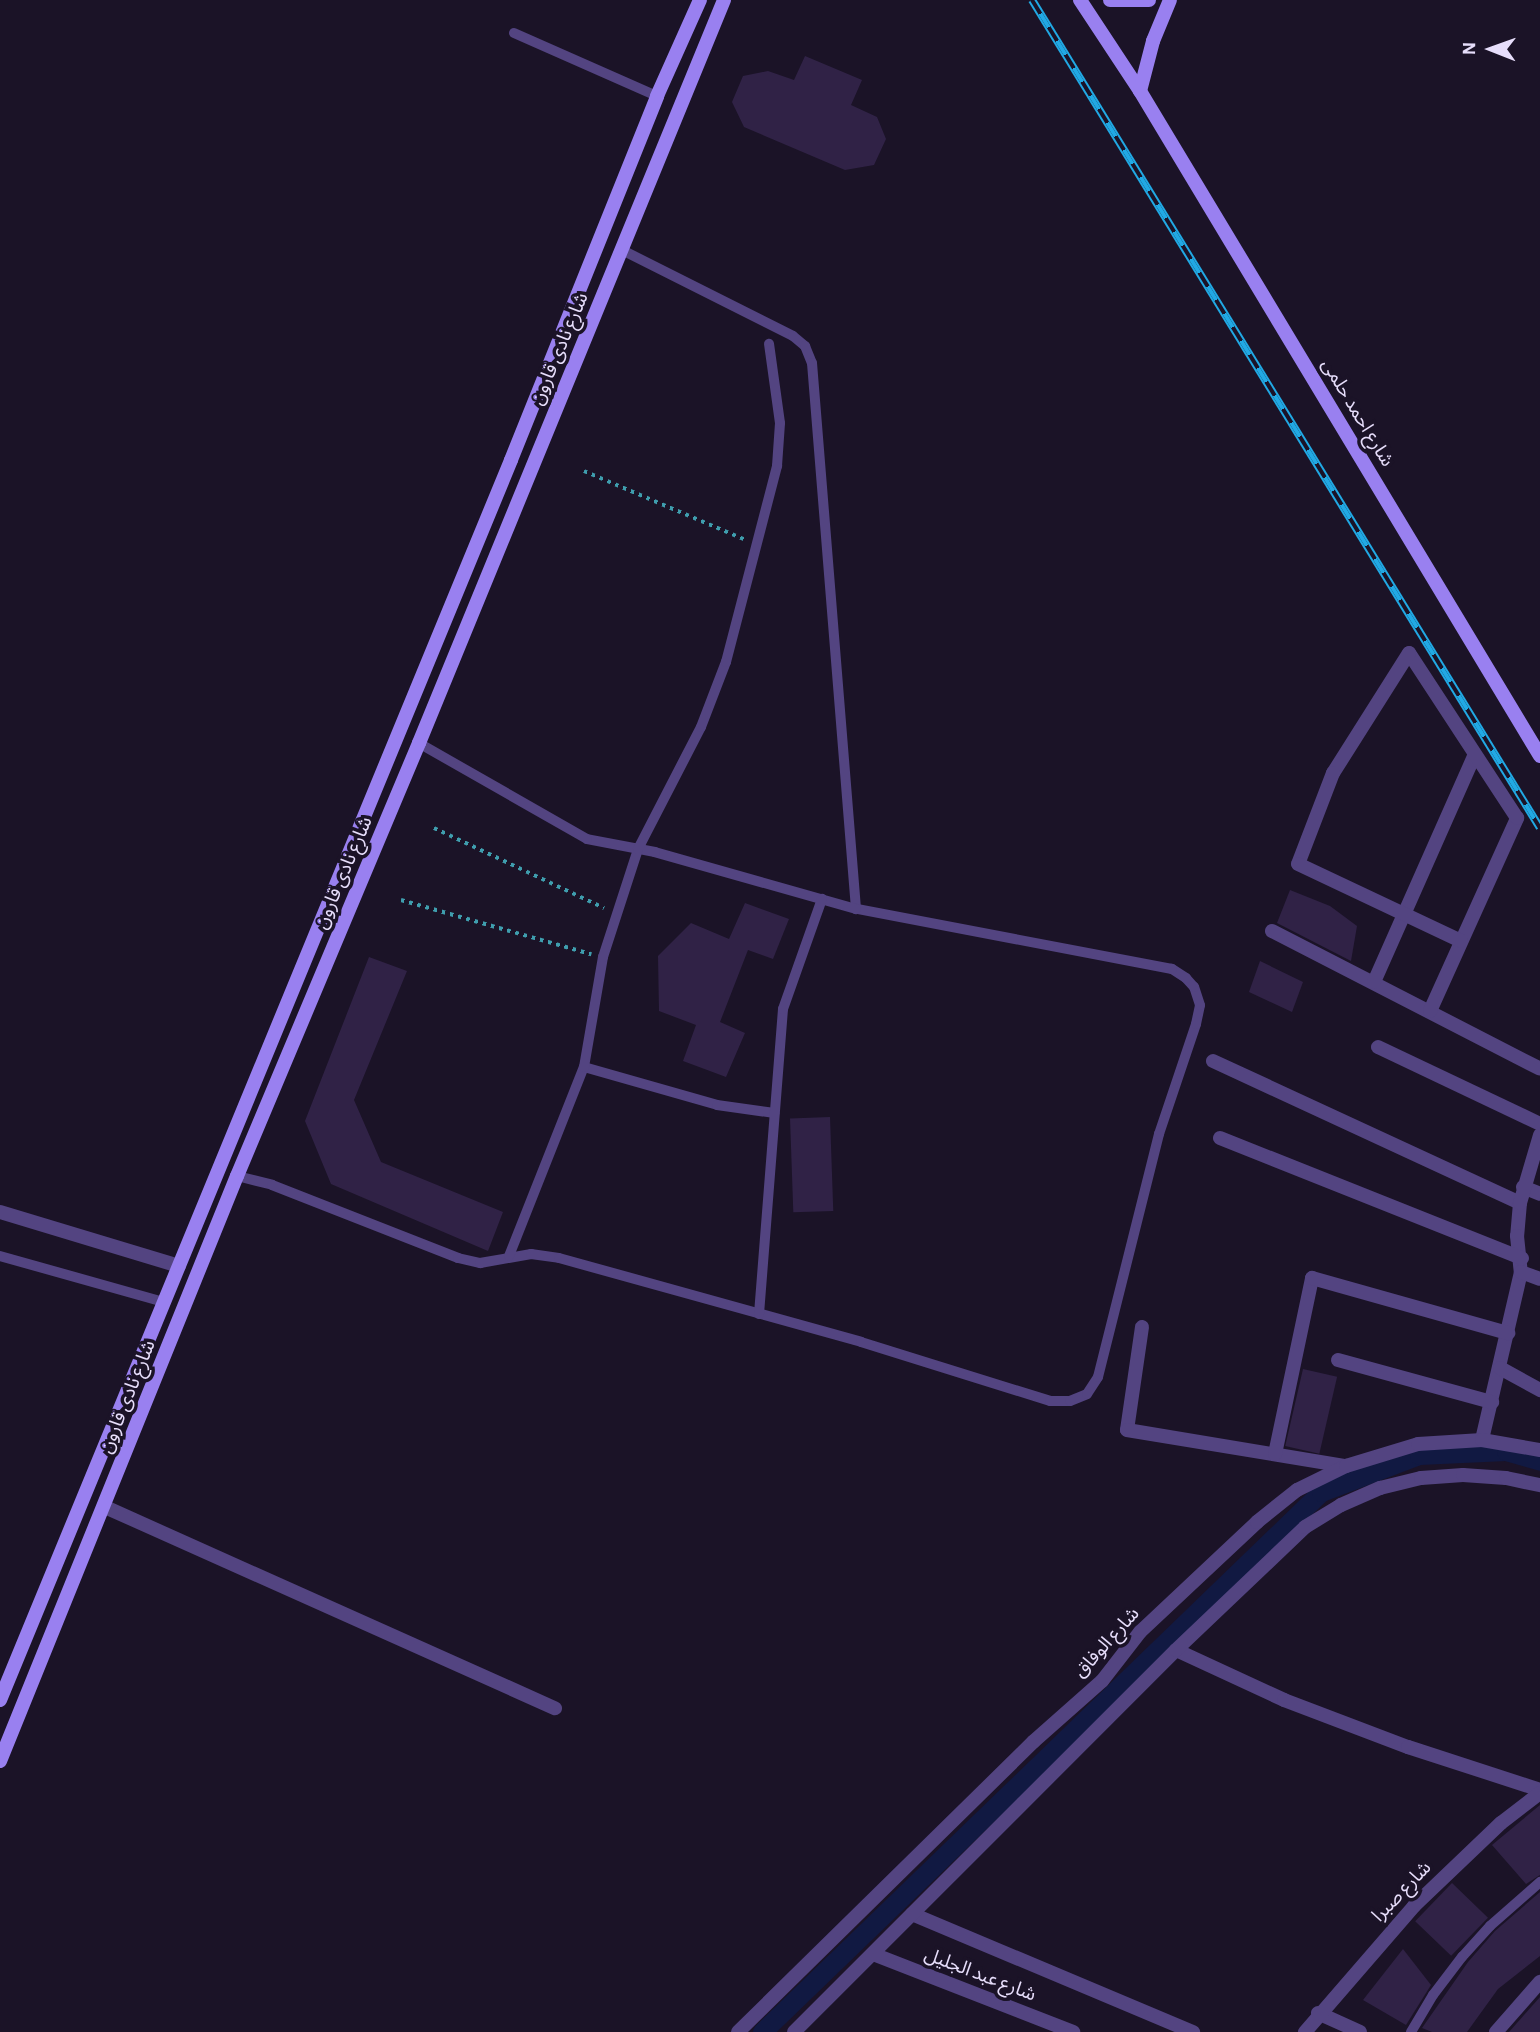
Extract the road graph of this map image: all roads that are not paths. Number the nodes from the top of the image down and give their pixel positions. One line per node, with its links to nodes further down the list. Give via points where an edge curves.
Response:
1 (700, 0): 9 (main road, شارع نادى قارون)
2 (724, 0): 10 (main road, شارع نادى قارون)
3 (1080, 0): 8 (main road, شارع احمد حلمى)
4 (1110, 0): 5 (main road)
5 (1149, 0)
6 (1170, 0): 8 (main road)
7 (514, 33): 9 (lane)
8 (1140, 90): 16 (main road, شارع احمد حلمى)
9 (657, 96): 12 (main road, شارع نادى قارون)
10 (622, 250): 13 (main road, شارع نادى قارون); 19 (lane, via 793,336 805,346 813,363)
11 (769, 344): 17 (lane, via 780,424 776,466 726,662 705,717)
12 (511, 460): 13 (main road); 33 (main road, شارع نادى قارون)
13 (531, 468): 14 (main road, شارع نادى قارون)
14 (419, 743): 17 (lane, via 587,839); 34 (main road, شارع نادى قارون)
15 (1474, 756): 20 (street); 20 (street, via 1409,653 1333,773 1298,864); 22 (street, via 1517,818)
16 (1540, 756)
17 (638, 849): 18 (lane); 27 (lane, via 603,957)
18 (822, 899): 19 (lane); 29 (lane, via 783,1009)
19 (856, 909): 45 (lane, via 1172,970 1194,987 1199,1004 1196,1024 1159,1134 1098,1377 1087,1394 1070,1401 1051,1401)
20 (1404, 914): 22 (street); 23 (street)
21 (1272, 931): 23 (street)
22 (1461, 941): 24 (street)
23 (1374, 982): 24 (street)
24 (1430, 1011): 28 (street)
25 (1378, 1047): 30 (street)
26 (1213, 1061): 37 (street)
27 (584, 1067): 29 (lane, via 717,1105); 40 (lane)
28 (1540, 1069)
29 (774, 1113): 45 (lane)
30 (1540, 1124)
31 (1540, 1135): 35 (street)
32 (1220, 1138): 41 (street)
33 (219, 1169): 34 (main road); 42 (main road, شارع نادى قارون)
34 (237, 1176): 40 (lane, via 272,1185 458,1258 480,1263); 57 (main road, شارع نادى قارون)
35 (1523, 1187): 36 (street); 37 (street)
36 (1540, 1194)
37 (1520, 1203): 41 (street, via 1517,1236)
38 (0, 1212): 42 (street)
39 (0, 1256): 44 (lane)
40 (509, 1256): 45 (lane, via 559,1258)
41 (1521, 1265): 43 (street); 47 (street)
42 (179, 1266): 44 (main road, شارع نادى قارون)
43 (1540, 1279)
44 (164, 1302): 59 (main road, شارع نادى قارون)
45 (759, 1314)
46 (1142, 1327): 54 (street, via 1127,1430)
47 (1508, 1334): 49 (street); 54 (street, via 1312,1278)
48 (1338, 1360): 51 (street)
49 (1500, 1368): 50 (street); 51 (street)
50 (1540, 1390)
51 (1492, 1402): 52 (street)
52 (1482, 1440): 53 (street, شارع الوفاق); 55 (street, شارع الوفاق, via 1418,1444)
53 (1540, 1450)
54 (1275, 1454): 55 (street)
55 (1346, 1466): 68 (street, شارع الوفاق, via 1297,1490 1248,1531 1140,1632 1102,1681 1033,1742)
56 (1540, 1485): 58 (street, via 1463,1475 1421,1478 1380,1488 1341,1505 1305,1527)
57 (105, 1507): 60 (street); 61 (main road, شارع نادى قارون)
58 (1176, 1650): 62 (street, via 1296,1705); 64 (street)
59 (0, 1700)
60 (555, 1708)
61 (0, 1761)
62 (1540, 1791): 67 (street, شارع صبرا, via 1414,1906)
63 (1540, 1882): 74 (lane, via 1462,1957)
64 (912, 1914): 65 (street); 71 (street)
65 (873, 1954): 69 (street); 70 (street, شارع عبد الجليل)
66 (1540, 1982): 75 (street)
67 (1318, 2013): 72 (street, شارع صبرا); 73 (street)
68 (738, 2032)
69 (794, 2032)
70 (1073, 2032)
71 (1193, 2032)
72 (1304, 2032)
73 (1360, 2032)
74 (1410, 2032)
75 (1496, 2032)

